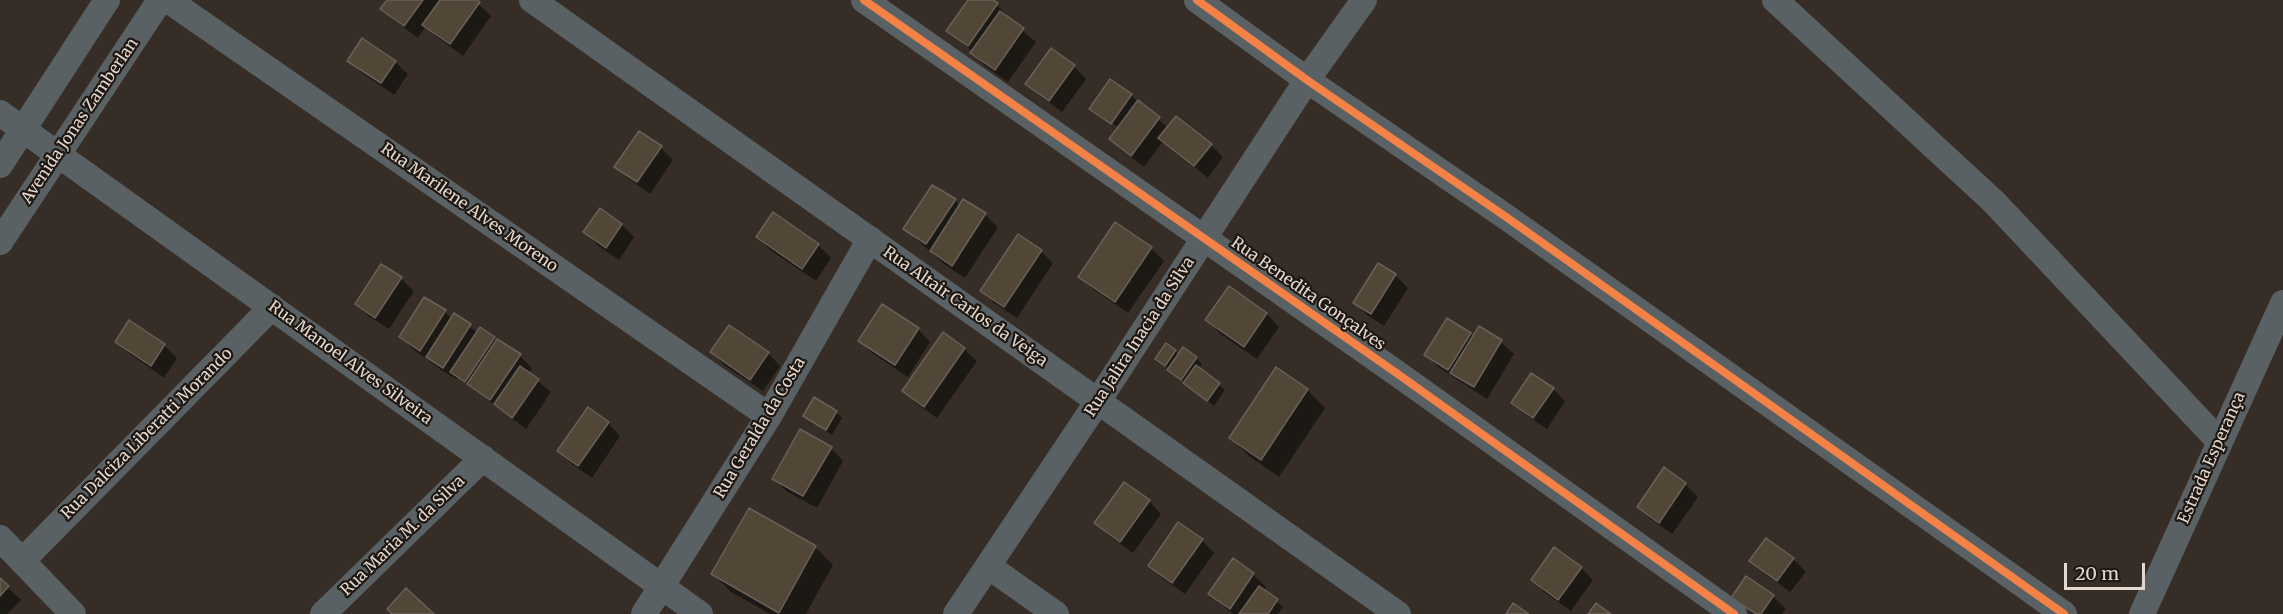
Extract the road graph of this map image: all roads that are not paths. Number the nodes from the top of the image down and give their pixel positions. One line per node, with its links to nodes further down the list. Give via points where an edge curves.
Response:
1 (107, 0): 11 (street)
2 (160, 0): 12 (street, Avenida Jonas Zamberlan)
3 (168, 0): 20 (street, Rua Marilene Alves Moreno)
4 (532, 0): 15 (street, Rua Altair Carlos da Veiga)
5 (864, 0): 14 (street, Rua Benedita Gonçalves)
6 (1197, 0): 9 (street)
7 (1364, 0): 9 (street, Rua Jalira Inacia da Silva)
8 (1775, 0): 21 (street, via 1994,202)
9 (1307, 80): 14 (street, Rua Jalira Inacia da Silva); 35 (street)
10 (0, 113): 11 (street, Rua Manoel Alves Silveira)
11 (23, 129): 12 (street, Rua Manoel Alves Silveira); 13 (street)
12 (58, 154): 16 (street, Avenida Jonas Zamberlan); 18 (street, Rua Manoel Alves Silveira)
13 (0, 165)
14 (1204, 238): 19 (street, Rua Jalira Inacia da Silva); 34 (street, Rua Benedita Gonçalves)
15 (870, 239): 19 (street, Rua Altair Carlos da Veiga); 20 (street, Rua Geralda da Costa)
16 (0, 242)
17 (2283, 303): 21 (street, Estrada Esperança)
18 (272, 307): 22 (street, Rua Manoel Alves Silveira); 24 (street, Rua Dalciza Liberatti Morando)
19 (1098, 401): 25 (street, Rua Jalira Inacia da Silva); 33 (street, Rua Altair Carlos da Veiga)
20 (769, 416): 26 (street, Rua Geralda da Costa)
21 (2219, 441): 36 (street, Estrada Esperança)
22 (483, 458): 26 (street, Rua Manoel Alves Silveira); 28 (street, Rua Maria M. da Silva)
23 (0, 538): 24 (street)
24 (22, 561): 27 (street)
25 (988, 566): 31 (street, Rua Jalira Inacia da Silva); 32 (street)
26 (662, 588): 29 (street, Rua Geralda da Costa); 30 (street, Rua Manoel Alves Silveira)
27 (73, 614)
28 (323, 614)
29 (644, 614)
30 (700, 614)
31 (956, 614)
32 (1056, 614)
33 (1398, 614)
34 (1734, 614)
35 (2064, 614)
36 (2142, 614)

